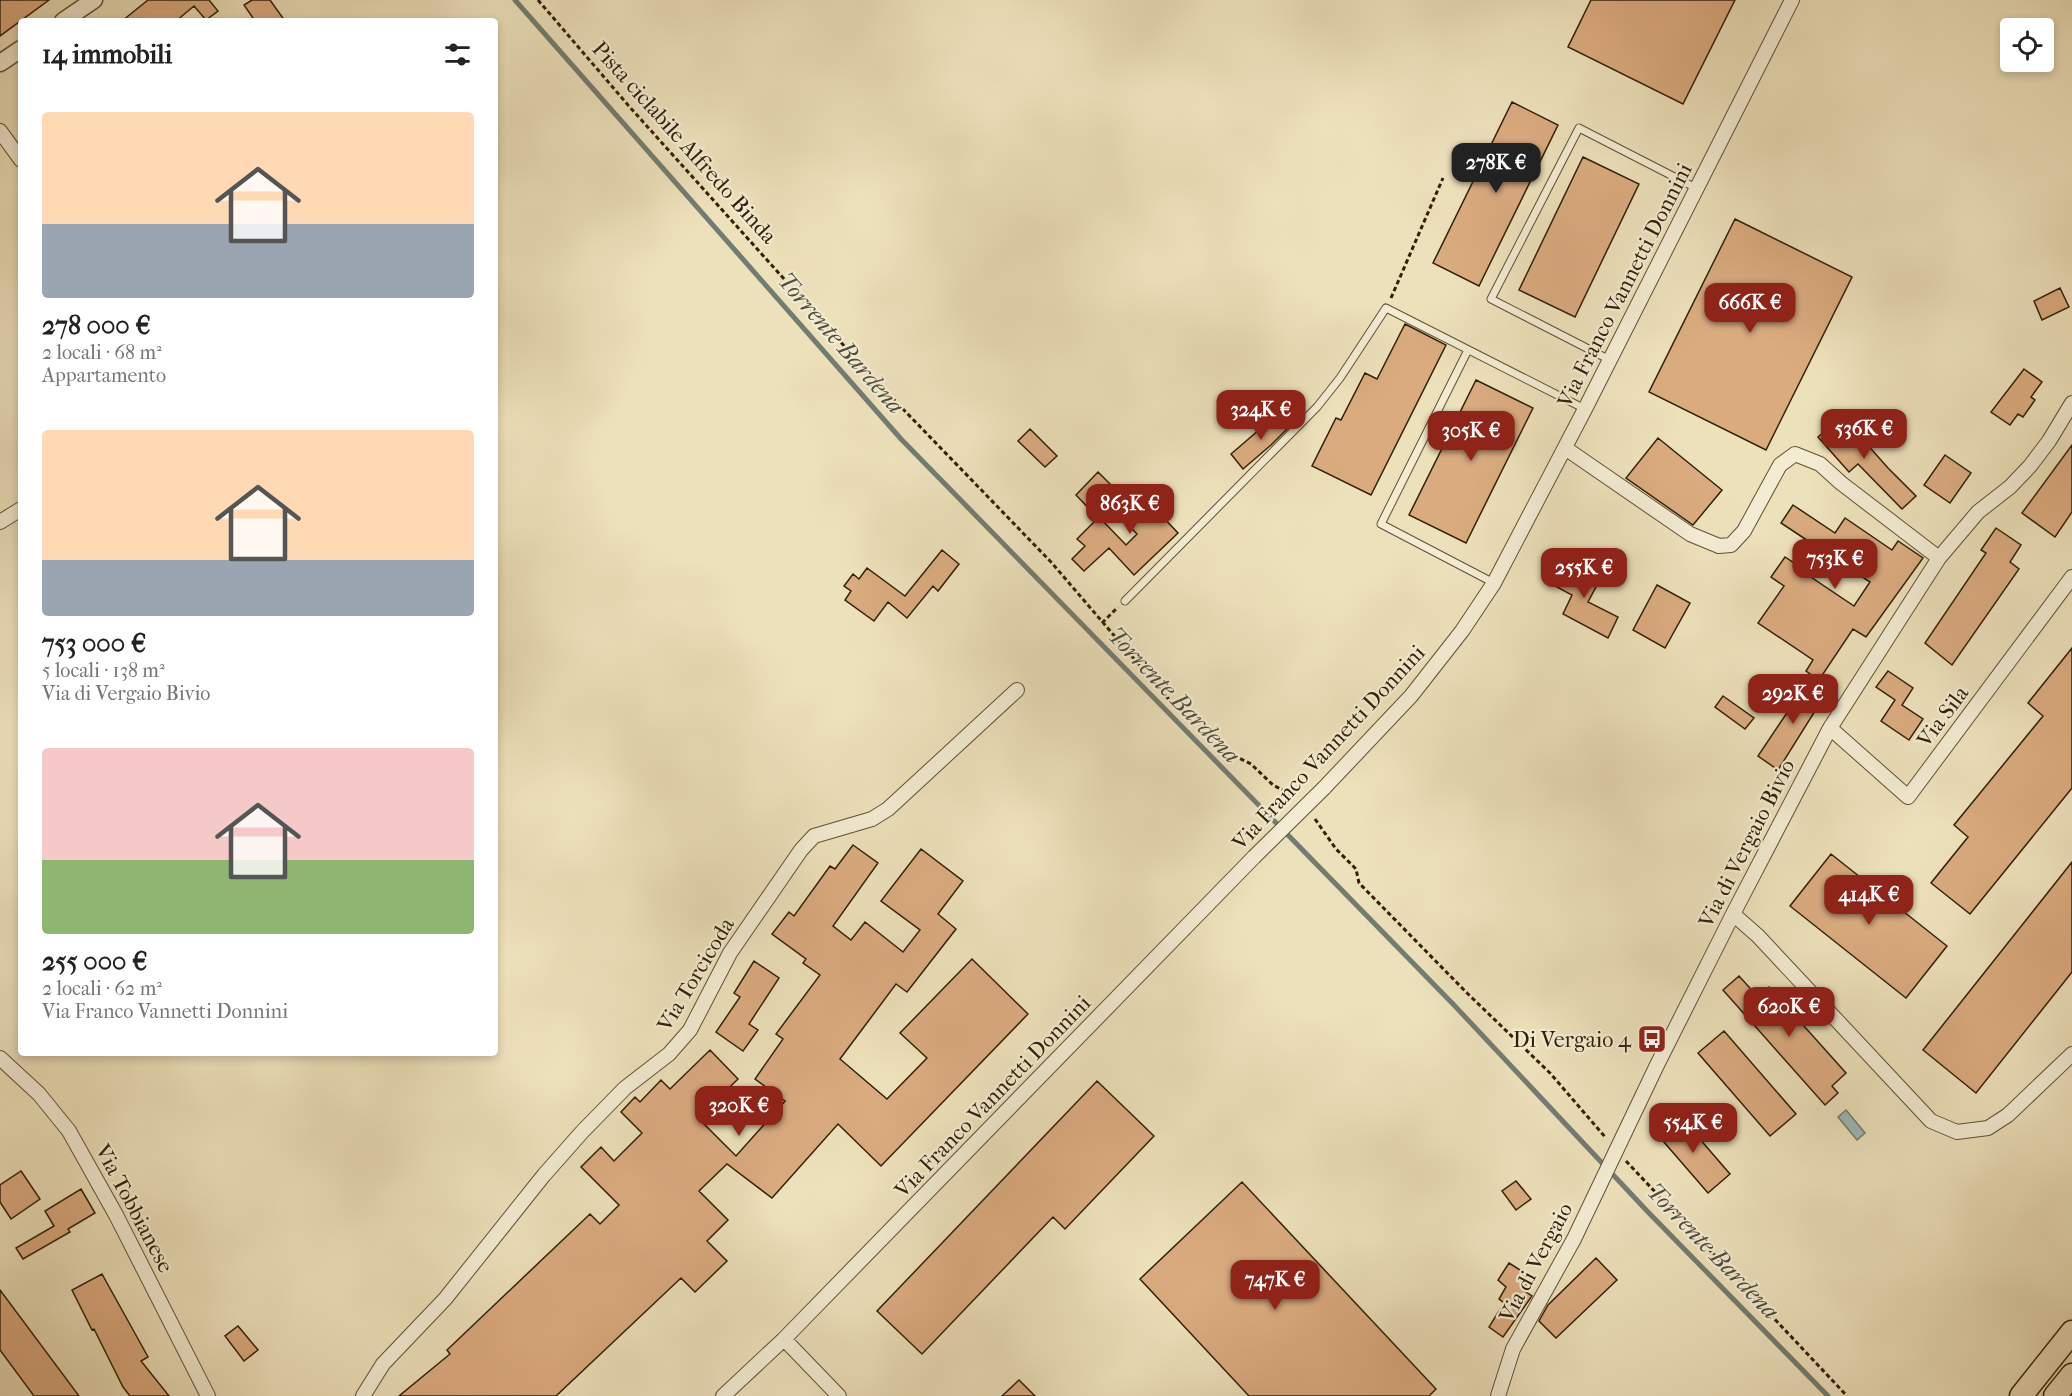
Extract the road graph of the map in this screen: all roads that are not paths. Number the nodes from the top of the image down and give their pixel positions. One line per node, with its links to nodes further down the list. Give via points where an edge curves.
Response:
1 (94, 0): 3 (street)
2 (1792, 0): 8 (street, Via Franco Vannetti Donnini)
3 (67, 18)
4 (18, 51): 5 (street)
5 (0, 63)
6 (0, 131): 7 (street)
7 (18, 156)
8 (1696, 188): 10 (street, Via Franco Vannetti Donnini); 10 (lane, via 1578,128 1491,299)
9 (1468, 350): 12 (lane); 18 (lane, via 1381,525); 19 (lane, via 1386,308 1317,407)
10 (1610, 360): 12 (street, Via Franco Vannetti Donnini)
11 (2072, 403): 16 (street, Via di Vergaio Bivio, via 2030,466 1978,512)
12 (1585, 409): 13 (street, Via Franco Vannetti Donnini)
13 (1565, 448): 16 (street, via 1690,534 1719,546 1731,545 1744,531 1780,465 1795,454 1820,464); 18 (street, Via Franco Vannetti Donnini)
14 (18, 511): 15 (street)
15 (0, 522)
16 (1939, 558): 21 (street, Via di Vergaio Bivio)
17 (2072, 577): 21 (street, Via Sila, via 1908,797)
18 (1494, 583): 27 (street, Via Franco Vannetti Donnini, bridge, via 1411,696)
19 (1125, 601)
20 (1017, 690): 30 (street, Via Torcicoda, via 888,809 872,819 814,836 807,843 730,953 690,1030 574,1140 445,1299 382,1364)
21 (1830, 728): 22 (street, Via di Vergaio Bivio)
22 (1732, 914): 23 (street, via 1758,936 1931,1121 1940,1125 1957,1132 1988,1128 2008,1115); 25 (street, Via di Vergaio Bivio)
23 (2072, 1054)
24 (0, 1058): 29 (street, Via Tobbianese, via 39,1094 69,1131)
25 (1615, 1150): 33 (street, Via di Vergaio, via 1574,1239 1513,1349)
26 (2072, 1332): 34 (highway)
27 (784, 1339): 31 (street, Via Franco Vannetti Donnini); 32 (street)
28 (2072, 1375): 35 (highway)
29 (208, 1396)
30 (363, 1396)
31 (723, 1396)
32 (839, 1396)
33 (1498, 1396)
34 (2021, 1396)
35 (2055, 1396)

